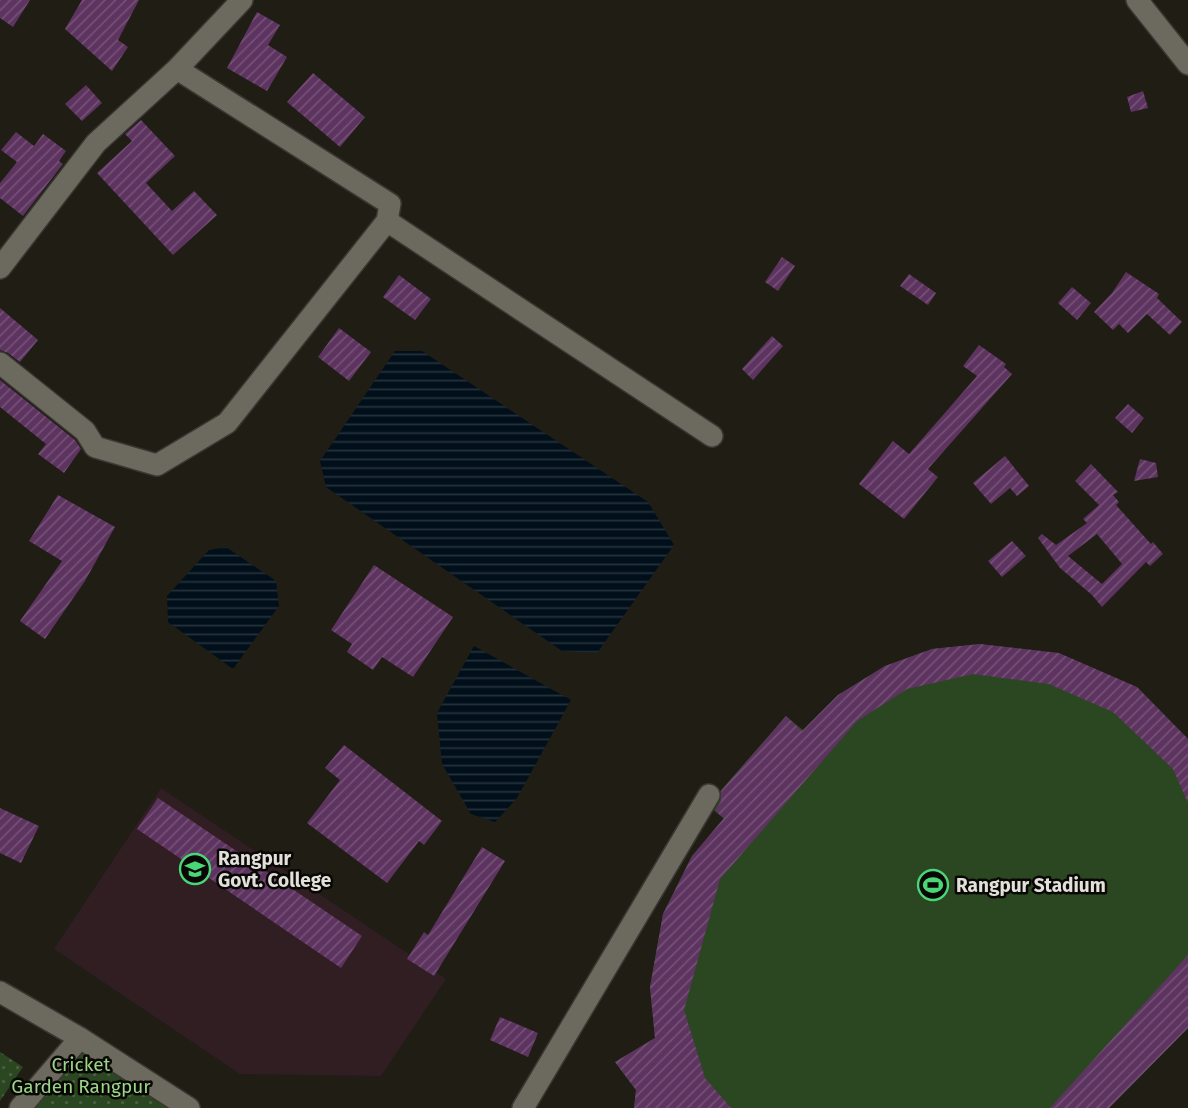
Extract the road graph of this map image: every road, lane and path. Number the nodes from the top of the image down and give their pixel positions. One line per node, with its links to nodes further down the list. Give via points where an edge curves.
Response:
1 (242, 0): 4 (street)
2 (1137, 0): 3 (street)
3 (1188, 64)
4 (177, 69): 5 (street, via 390,204); 6 (street, via 96,143)
5 (387, 222): 7 (street, via 227,423 157,464 95,447 85,431); 8 (street)
6 (0, 268)
7 (0, 363)
8 (712, 436)
9 (709, 795): 14 (street)
10 (0, 992): 11 (street)
11 (80, 1038): 12 (street); 13 (street)
12 (20, 1108)
13 (189, 1108)
14 (523, 1108)

